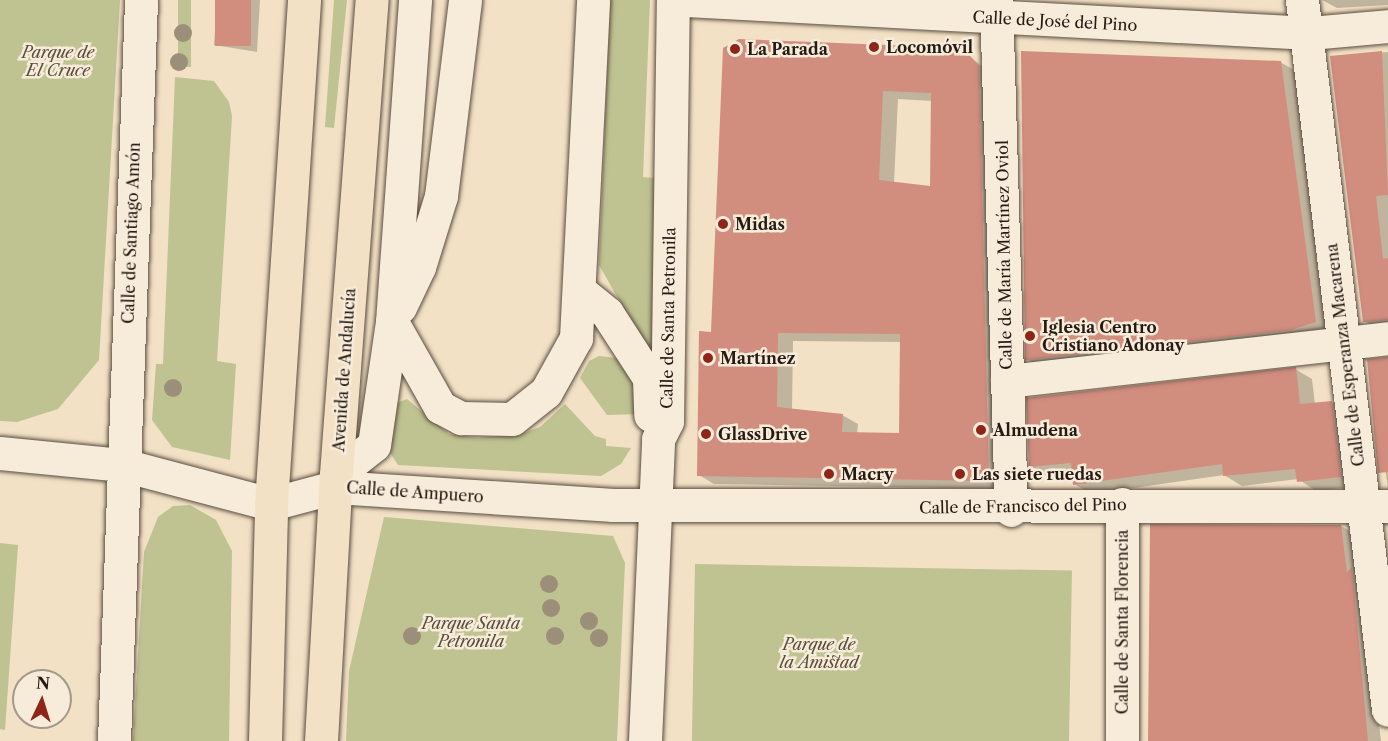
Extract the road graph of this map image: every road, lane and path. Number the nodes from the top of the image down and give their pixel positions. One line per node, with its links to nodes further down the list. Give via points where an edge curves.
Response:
1 (141, 0): 20 (street, Calle de Santiago Amón)
2 (304, 0): 22 (main road)
3 (372, 0): 21 (main road, Avenida de Andalucía)
4 (415, 0): 14 (street)
5 (465, 0): 14 (street, via 441,196 419,267)
6 (593, 0): 13 (street)
7 (673, 0): 18 (street, Calle de Santa Petronila, via 667,421)
8 (686, 0): 10 (street, Calle de José del Pino)
9 (1302, 0): 12 (street, Calle de Esperanza Macarena)
10 (996, 9): 12 (street, Calle de José del Pino); 17 (street, Calle de María Martínez Oviol)
11 (1388, 26): 12 (street, Calle de José del Pino)
12 (1310, 33): 16 (street, Calle de Esperanza Macarena)
13 (580, 291): 14 (street, via 576,338 546,392 512,419 461,418 440,407); 18 (street, via 607,313 649,378 650,423)
14 (392, 322): 21 (street, via 375,445)
15 (1388, 338): 16 (street)
16 (1343, 343): 17 (street); 25 (street, Calle de Esperanza Macarena)
17 (1007, 381): 26 (street, Calle de María Martínez Oviol)
18 (658, 438): 24 (street, Calle de Santa Petronila)
19 (0, 453): 20 (street, Calle de Ampuero)
20 (123, 465): 22 (street, Calle de Ampuero); 28 (street, Calle de Santiago Amón)
21 (335, 481): 22 (street, Calle de Ampuero); 24 (street, Calle de Ampuero); 30 (main road, Avenida de Andalucía)
22 (271, 504): 29 (main road)
23 (1122, 504): 25 (street, Calle de Francisco del Pino); 26 (street, Calle de Francisco del Pino); 32 (street, Calle de Santa Florencia)
24 (658, 505): 26 (street, Calle de Francisco del Pino); 31 (street, Calle de Santa Petronila)
25 (1375, 505): 27 (street, Calle de Esperanza Macarena)
26 (1011, 510)
27 (1387, 699)
28 (114, 741)
29 (265, 741)
30 (321, 741)
31 (645, 741)
32 (1122, 741)

